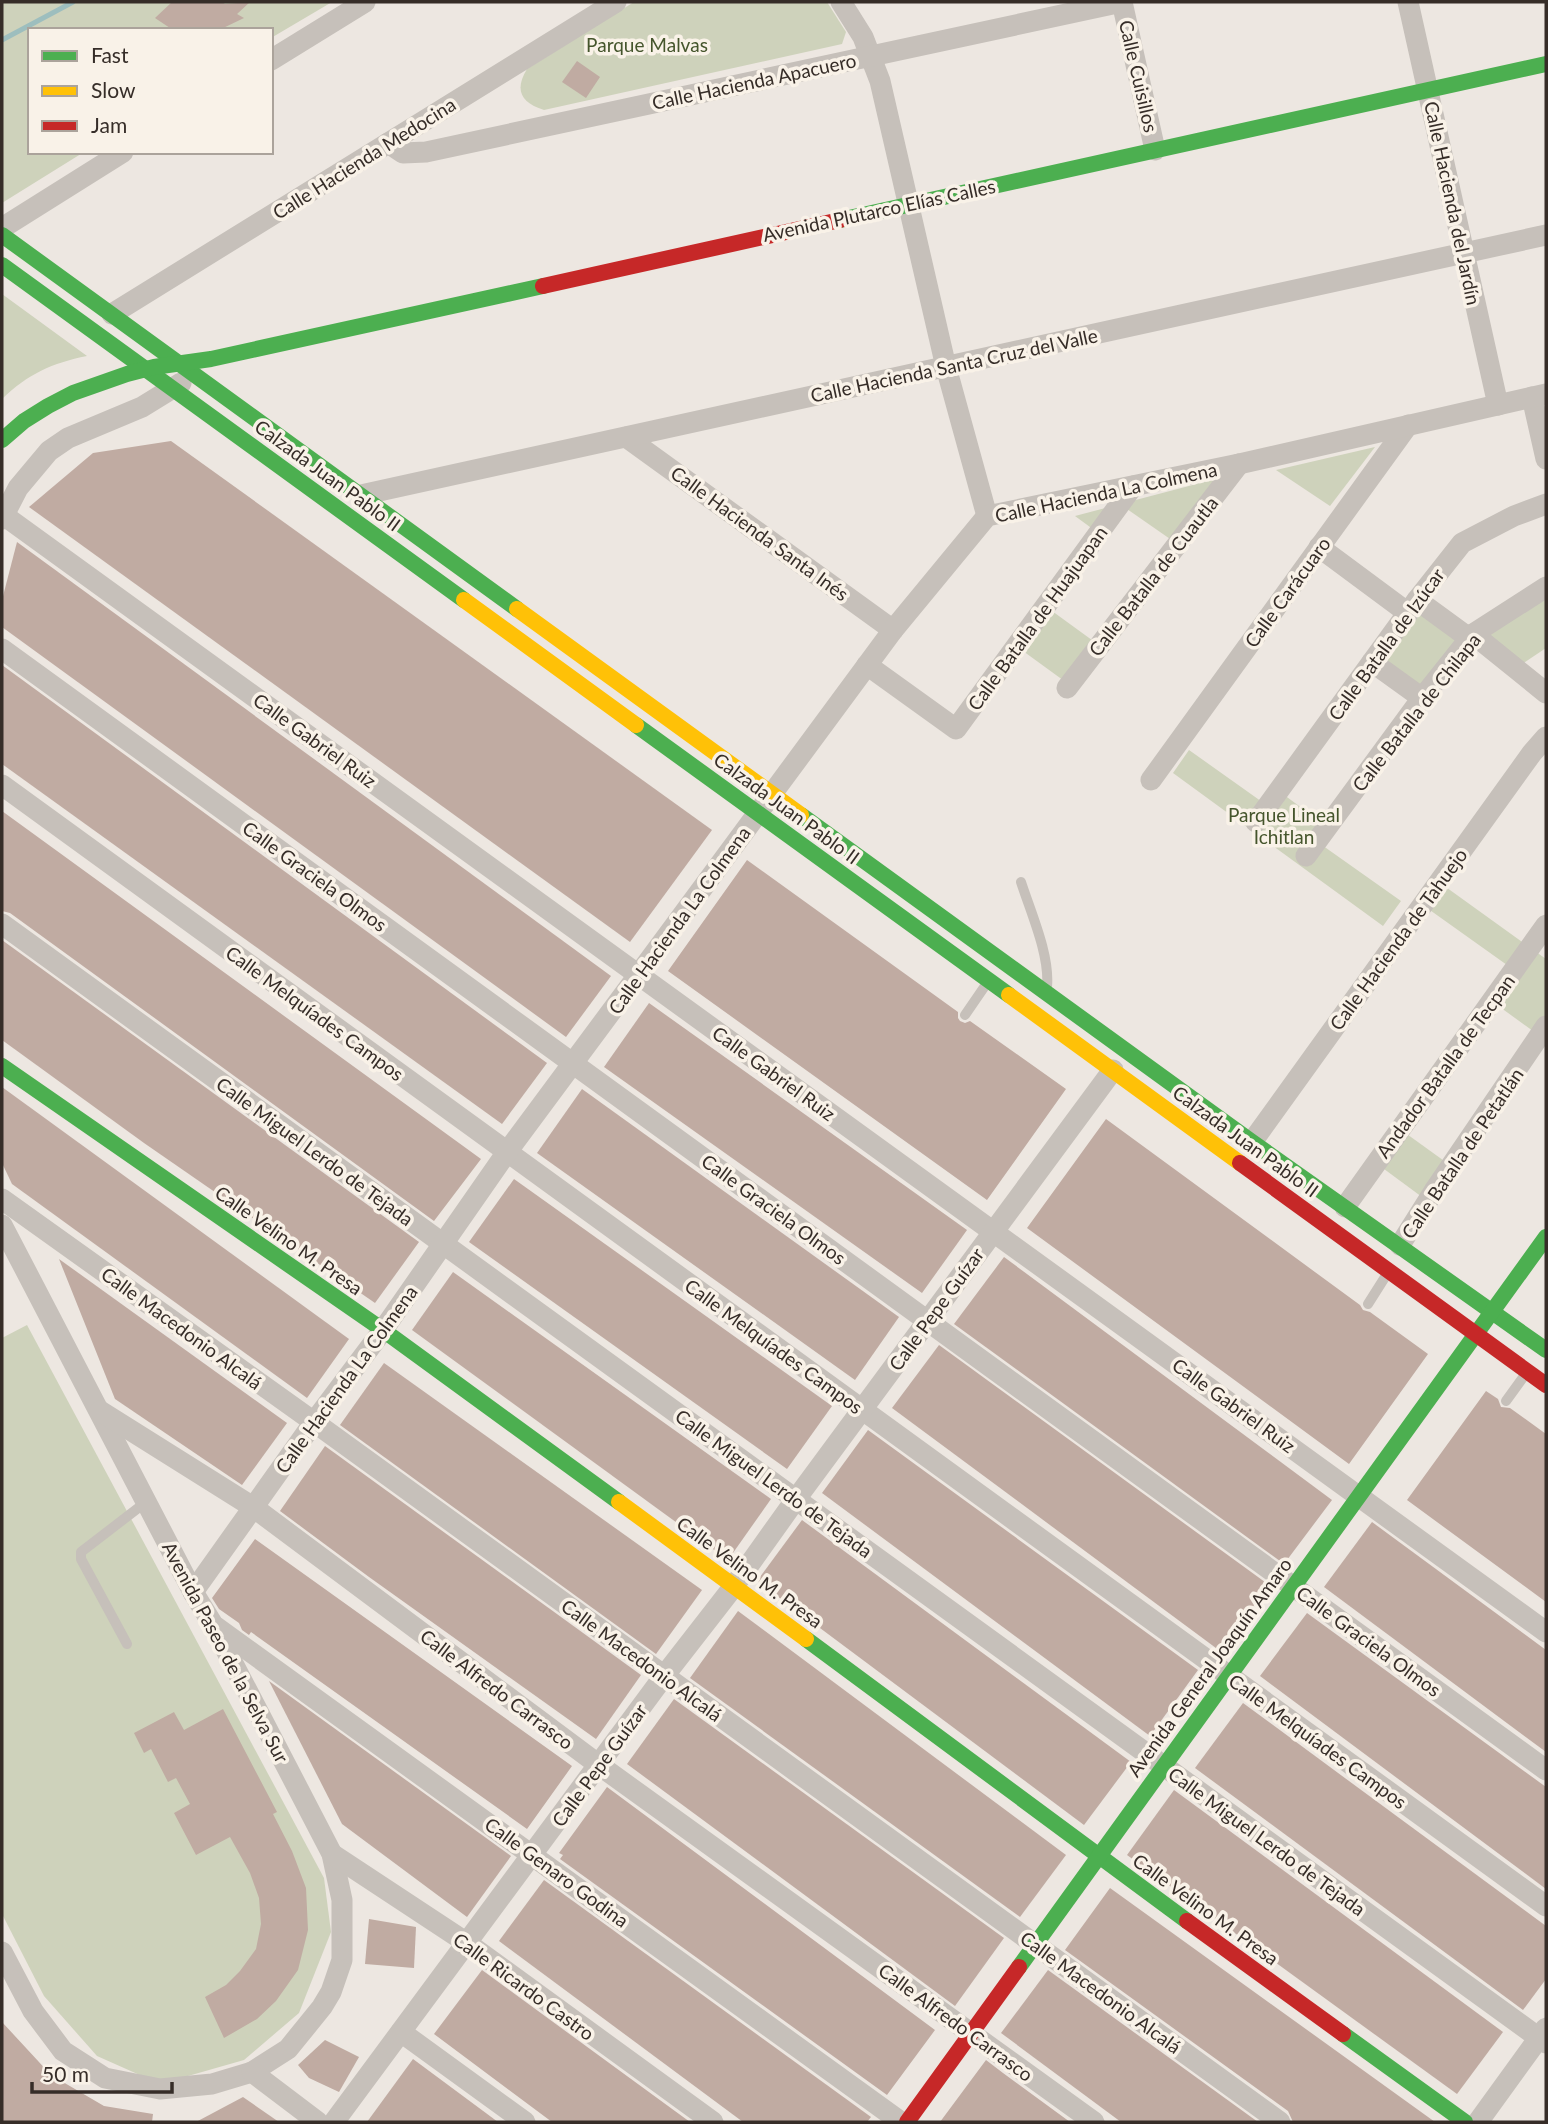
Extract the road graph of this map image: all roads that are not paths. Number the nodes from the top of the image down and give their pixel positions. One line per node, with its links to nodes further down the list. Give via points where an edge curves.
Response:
1 (365, 2): 7 (street)
2 (616, 2): 10 (street, Calle Hacienda Medocina)
3 (841, 2): 6 (street)
4 (1122, 2): 6 (street, Calle Hacienda Apacuero); 11 (street, Calle Cuisillos)
5 (1408, 2): 9 (street, Calle Hacienda del Jardín)
6 (871, 56): 10 (street, Calle Hacienda Apacuero, via 426,152 403,153); 13 (street)
7 (273, 59)
8 (1546, 64): 9 (street, Avenida Plutarco Elías Calles)
9 (1428, 91): 11 (street, Avenida Plutarco Elías Calles); 17 (street, Calle Hacienda del Jardín)
10 (388, 143): 19 (street, Calle Hacienda Medocina)
11 (1156, 150): 13 (street, Avenida Plutarco Elías Calles)
12 (120, 154): 14 (street)
13 (909, 204): 20 (street, Avenida Plutarco Elías Calles); 22 (street)
14 (2, 228)
15 (2, 235): 19 (street, Calzada Juan Pablo II)
16 (1546, 235): 17 (street, Calle Hacienda Santa Cruz del Valle)
17 (1464, 254): 22 (street, Calle Hacienda Santa Cruz del Valle); 27 (street, Calle Hacienda del Jardín)
18 (2, 265): 23 (street, Calzada Juan Pablo II)
19 (112, 314): 21 (street, Calzada Juan Pablo II)
20 (211, 359): 21 (street, Avenida Plutarco Elías Calles); 24 (street)
21 (176, 363): 23 (street, Avenida Plutarco Elías Calles); 24 (street, Calzada Juan Pablo II)
22 (946, 367): 29 (street, Calle Hacienda Santa Cruz del Valle); 37 (street)
23 (145, 370): 25 (street, Calzada Juan Pablo II); 30 (street, Avenida Plutarco Elías Calles, via 59,399)
24 (194, 375): 25 (street); 34 (street, Calzada Juan Pablo II)
25 (173, 389): 36 (street, via 49,451); 53 (street, Calzada Juan Pablo II)
26 (1539, 396): 27 (street, Calle Hacienda La Colmena); 31 (street)
27 (1498, 405): 28 (street, Calle Hacienda La Colmena)
28 (1408, 425): 32 (street, Calle Hacienda La Colmena); 38 (street, Calle Carácuaro)
29 (626, 437): 34 (street, Calle Hacienda Santa Cruz del Valle); 41 (street, Calle Hacienda Santa Inés)
30 (2, 440)
31 (1546, 459)
32 (1239, 464): 33 (street, Calle Hacienda La Colmena); 46 (street, Calle Batalla de Cuautla)
33 (1133, 486): 37 (street, Calle Hacienda La Colmena); 45 (street, Calle Batalla de Huajuapan, via 956,729)
34 (361, 495): 52 (street, Calzada Juan Pablo II)
35 (1546, 504): 40 (street, Calle Batalla de Izúcar, via 1462,543)
36 (2, 516): 59 (street, Calle Gabriel Ruiz)
37 (987, 516): 41 (street, Calle Hacienda La Colmena)
38 (1319, 547): 40 (street); 50 (street, Calle Carácuaro)
39 (1546, 587): 42 (street, Calle Batalla de Chilapa)
40 (1413, 606): 42 (street); 44 (street, Calle Batalla de Izúcar)
41 (893, 630): 45 (street, Calle Hacienda La Colmena)
42 (1471, 636): 47 (street); 48 (street, Calle Batalla de Chilapa)
43 (2, 649): 64 (street, Calle Graciela Olmos)
44 (1372, 662): 48 (street); 54 (street, Calle Batalla de Izúcar)
45 (867, 665): 52 (street, Calle Hacienda La Colmena)
46 (1067, 688)
47 (1546, 693)
48 (1422, 698): 55 (street, Calle Batalla de Chilapa)
49 (1546, 737): 67 (street, Calle Hacienda de Tahuejo)
50 (1151, 780)
51 (2, 785): 68 (street, Calle Melquíades Campos)
52 (772, 793): 53 (street, Calle Hacienda La Colmena); 61 (street, Calzada Juan Pablo II)
53 (758, 813): 59 (street, Calle Hacienda La Colmena); 60 (street, Calzada Juan Pablo II)
54 (1256, 822)
55 (1306, 856)
56 (1021, 882): 61 (lane, via 1046,960)
57 (2, 924): 74 (street, Calle Miguel Lerdo de Tejada)
58 (1546, 925): 70 (street, Andador Batalla de Tecpan)
59 (639, 975): 64 (street, Calle Hacienda La Colmena); 72 (street, Calle Gabriel Ruiz)
60 (988, 980): 62 (lane); 66 (street, Calzada Juan Pablo II)
61 (1047, 992): 67 (street, Calzada Juan Pablo II)
62 (965, 1016)
63 (1546, 1026): 75 (street, Calle Batalla de Petatlán)
64 (573, 1064): 68 (street, Calle Hacienda La Colmena); 79 (street, Calle Graciela Olmos)
65 (2, 1066): 80 (street, Calle Velino M. Presa)
66 (1113, 1070): 72 (street, Calle Pepe Guízar); 76 (street, Calzada Juan Pablo II)
67 (1252, 1142): 70 (street, Calzada Juan Pablo II)
68 (507, 1152): 74 (street, Calle Hacienda La Colmena); 86 (street, Calle Melquíades Campos)
69 (2, 1199): 88 (street, Calle Macedonio Alcalá)
70 (1345, 1207): 75 (street, Calzada Juan Pablo II)
71 (2, 1225): 87 (street, Avenida Paseo de la Selva Sur)
72 (994, 1231): 79 (street, Calle Pepe Guízar); 89 (street, Calle Gabriel Ruiz)
73 (1546, 1237): 78 (street, Avenida General Joaquín Amaro)
74 (442, 1243): 80 (street, Calle Hacienda La Colmena); 90 (street, Calle Miguel Lerdo de Tejada)
75 (1400, 1245): 78 (street, Calzada Juan Pablo II)
76 (1389, 1271): 77 (lane); 81 (street, Calzada Juan Pablo II)
77 (1368, 1304)
78 (1492, 1310): 81 (street, Avenida General Joaquín Amaro); 82 (street, Calzada Juan Pablo II)
79 (928, 1321): 86 (street, Calle Pepe Guízar); 94 (street, Calle Graciela Olmos)
80 (383, 1330): 88 (street, Calle Hacienda La Colmena); 93 (street, Calle Velino M. Presa)
81 (1476, 1334): 83 (street, Calzada Juan Pablo II); 89 (street, Avenida General Joaquín Amaro)
82 (1546, 1350)
83 (1528, 1371): 84 (street, Calzada Juan Pablo II); 85 (lane)
84 (1546, 1385)
85 (1506, 1401)
86 (862, 1410): 90 (street, Calle Pepe Guízar); 100 (street, Calle Melquíades Campos)
87 (100, 1411): 91 (street, Avenida Paseo de la Selva Sur); 92 (street, Calle Alfredo Carrasco)
88 (314, 1422): 92 (street, Calle Hacienda La Colmena); 99 (street, Calle Macedonio Alcalá)
89 (1359, 1496): 94 (street, Avenida General Joaquín Amaro); 97 (street, Calle Gabriel Ruiz)
90 (796, 1499): 93 (street, Calle Pepe Guízar); 102 (street, Calle Miguel Lerdo de Tejada)
91 (146, 1502): 95 (street, Avenida Paseo de la Selva Sur); 98 (lane, via 81,1552)
92 (253, 1507): 95 (street, Calle Hacienda La Colmena); 101 (street, Calle Alfredo Carrasco)
93 (734, 1586): 99 (street, Calle Pepe Guízar); 106 (street, Calle Velino M. Presa)
94 (1294, 1586): 100 (street, Avenida General Joaquín Amaro); 103 (street, Calle Graciela Olmos)
95 (193, 1592): 96 (street, Avenida Paseo de la Selva Sur)
96 (212, 1623): 104 (street, Avenida Paseo de la Selva Sur); 105 (street, Calle Genaro Godina)
97 (1546, 1632)
98 (127, 1644)
99 (664, 1676): 101 (street, Calle Pepe Guízar); 109 (street, Calle Macedonio Alcalá)
100 (1229, 1676): 102 (street, Avenida General Joaquín Amaro); 107 (street, Calle Melquíades Campos)
101 (599, 1765): 105 (street, Calle Pepe Guízar); 112 (street, Calle Alfredo Carrasco)
102 (1164, 1766): 106 (street, Avenida General Joaquín Amaro); 113 (street, Calle Miguel Lerdo de Tejada)
103 (1546, 1770)
104 (332, 1854): 108 (street, Calle Ricardo Castro); 114 (street, Avenida Paseo de la Selva Sur, via 342,1900 342,1960 331,1992 288,2049)
105 (532, 1855): 108 (street, Calle Pepe Guízar); 119 (street, Calle Genaro Godina)
106 (1098, 1857): 109 (street, Avenida General Joaquín Amaro); 123 (street, Calle Velino M. Presa)
107 (1546, 1906)
108 (467, 1943): 111 (street, Calle Pepe Guízar); 118 (street, Calle Ricardo Castro)
109 (1035, 1945): 112 (street, Avenida General Joaquín Amaro); 122 (street, Calle Macedonio Alcalá)
110 (2, 1952): 114 (street, Avenida Paseo de la Selva Sur, via 33,2011 63,2051 105,2078 160,2089 212,2084)
111 (401, 2032): 116 (street, Calle Pepe Guízar); 117 (street)
112 (971, 2034): 120 (street, Avenida General Joaquín Amaro); 121 (street, Calle Alfredo Carrasco)
113 (1544, 2036): 124 (street)
114 (252, 2072): 115 (street)
115 (318, 2122)
116 (334, 2122)
117 (525, 2122)
118 (713, 2122)
119 (901, 2122)
120 (907, 2122)
121 (1094, 2122)
122 (1280, 2122)
123 (1465, 2122)
124 (1478, 2122)

